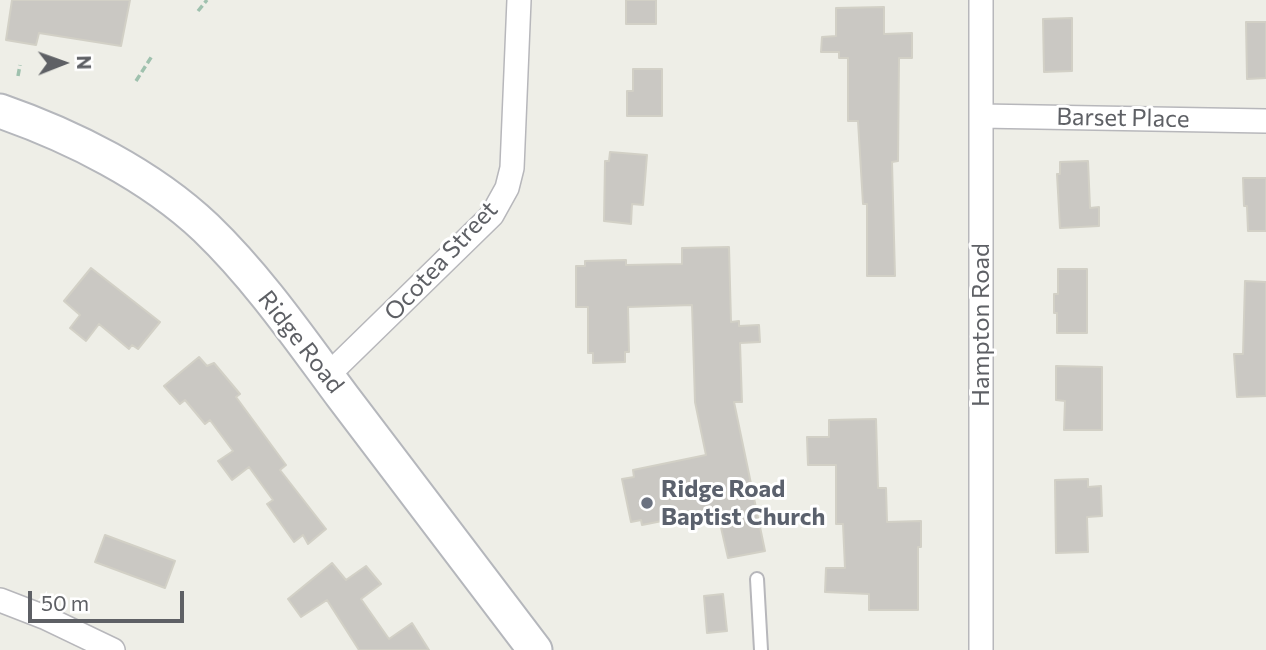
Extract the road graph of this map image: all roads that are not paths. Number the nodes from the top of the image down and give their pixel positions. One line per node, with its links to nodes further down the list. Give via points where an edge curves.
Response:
1 (519, 0): 6 (street, Ocotea Street, via 515,144 507,188 492,215)
2 (981, 0): 4 (street, Hampton Road)
3 (0, 111): 6 (street, Ridge Road, via 79,143 145,182 205,228 268,297)
4 (981, 116): 5 (street, Barset Place); 12 (street, Hampton Road)
5 (1266, 121)
6 (327, 376): 10 (street, Ridge Road)
7 (757, 579): 11 (lane)
8 (0, 600): 9 (street)
9 (113, 650)
10 (535, 650)
11 (761, 650)
12 (981, 650)

